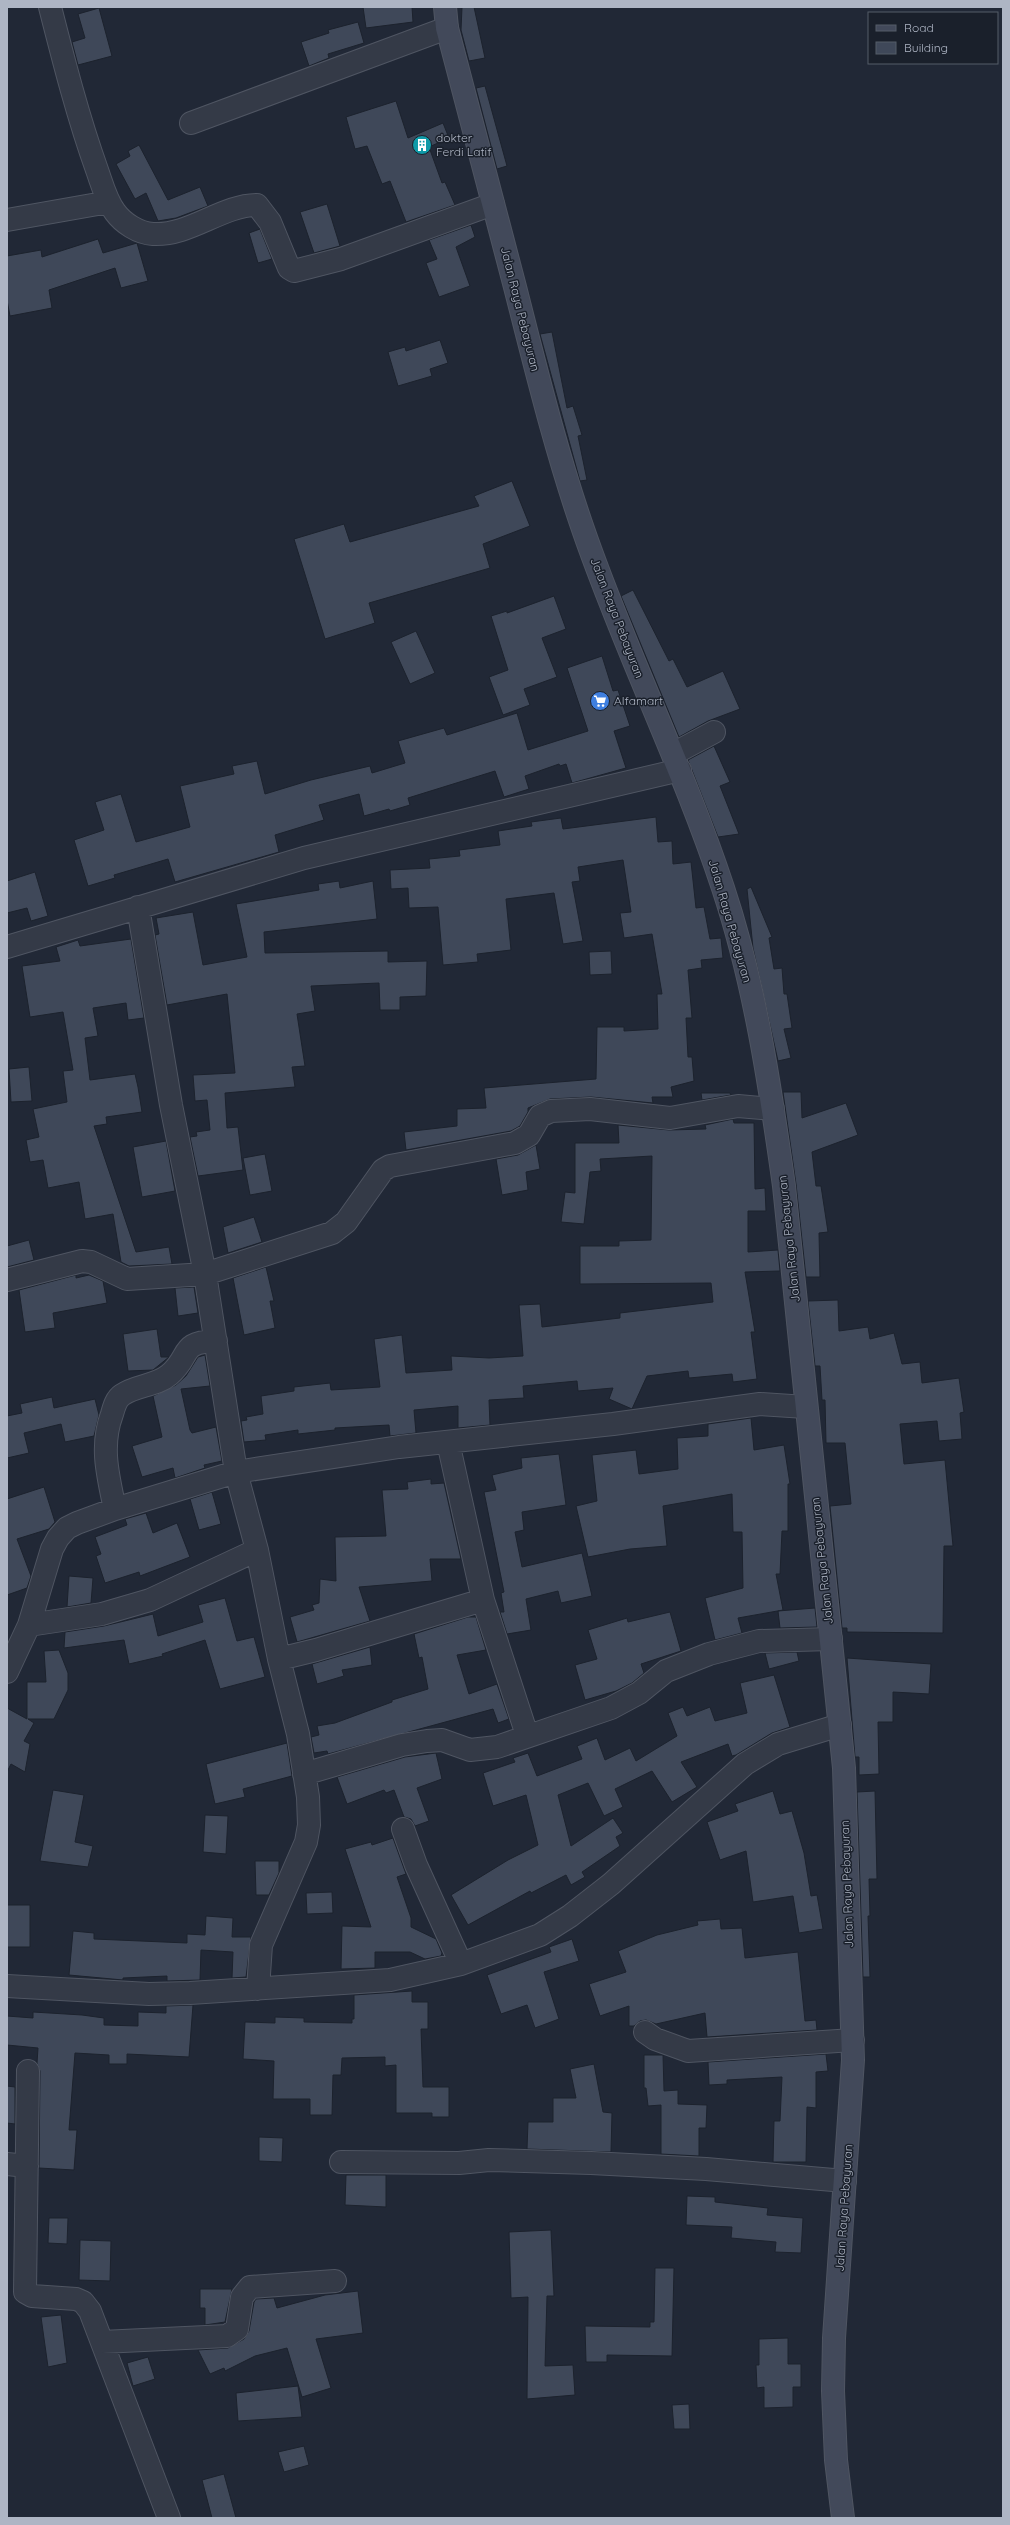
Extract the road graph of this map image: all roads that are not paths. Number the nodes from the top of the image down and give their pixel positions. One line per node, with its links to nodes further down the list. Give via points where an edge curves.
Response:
1 (50, 7): 4 (street, via 89,147)
2 (446, 18): 3 (street); 5 (main road, Jalan Raya Pebayuran)
3 (192, 123)
4 (109, 202): 5 (street, via 128,226 151,234 172,234 242,207 257,205 270,222 289,268 294,271 341,259); 6 (street)
5 (493, 204): 8 (main road, Jalan Raya Pebayuran, via 545,405 584,532 631,655)
6 (7, 220)
7 (714, 732): 8 (street)
8 (677, 762): 9 (street, via 304,858); 11 (main road, Jalan Raya Pebayuran, via 724,890 741,951)
9 (138, 907): 10 (street); 12 (street, via 171,1105)
10 (7, 947)
11 (773, 1109): 12 (street, via 738,1106 670,1118 590,1109 551,1111 540,1116 529,1135 515,1143 390,1166 379,1175 346,1222 332,1233); 15 (main road, Jalan Raya Pebayuran, via 784,1186)
12 (205, 1274): 13 (street, via 127,1279 82,1261); 14 (street)
13 (7, 1280)
14 (216, 1341): 17 (street); 18 (street, via 201,1341 191,1345 170,1375 162,1381 131,1390 121,1396 115,1404 104,1446)
15 (806, 1407): 16 (street, via 760,1404 613,1424); 22 (main road, Jalan Raya Pebayuran)
16 (448, 1442): 17 (street); 20 (street)
17 (236, 1472): 18 (street); 19 (street)
18 (115, 1509): 21 (street, via 67,1528 58,1538)
19 (257, 1550): 21 (street, via 150,1600 102,1614); 23 (street)
20 (483, 1600): 23 (street); 26 (street)
21 (29, 1625): 24 (street)
22 (831, 1639): 25 (main road, Jalan Raya Pebayuran); 26 (street, via 759,1641 709,1654 666,1671 639,1693 611,1708 562,1726)
23 (279, 1659): 27 (street, via 298,1734)
24 (7, 1672)
25 (840, 1725): 29 (street, via 778,1744 745,1764 611,1884 558,1924 540,1935); 33 (main road, Jalan Raya Pebayuran)
26 (527, 1735): 27 (street, via 497,1747 476,1750 442,1740 415,1743)
27 (304, 1774): 31 (street, via 309,1825 306,1842 261,1945)
28 (403, 1829): 29 (street, via 416,1865)
29 (461, 1964): 31 (street, via 390,1980)
30 (7, 1986): 31 (street, via 149,1994)
31 (258, 1989)
32 (645, 2032): 33 (street, via 655,2039 688,2051)
33 (853, 2040): 37 (main road, Jalan Raya Pebayuran, via 852,2095)
34 (28, 2071): 36 (street)
35 (340, 2162): 37 (street, via 459,2163 489,2160 591,2163)
36 (17, 2165): 39 (street, via 25,2292 28,2296 66,2297 83,2302 90,2312)
37 (845, 2180): 41 (main road, Jalan Raya Pebayuran, via 834,2338 833,2391 836,2460)
38 (335, 2281): 39 (street, via 250,2287 242,2297 237,2329 227,2336)
39 (102, 2342): 40 (street)
40 (169, 2518)
41 (843, 2518)

